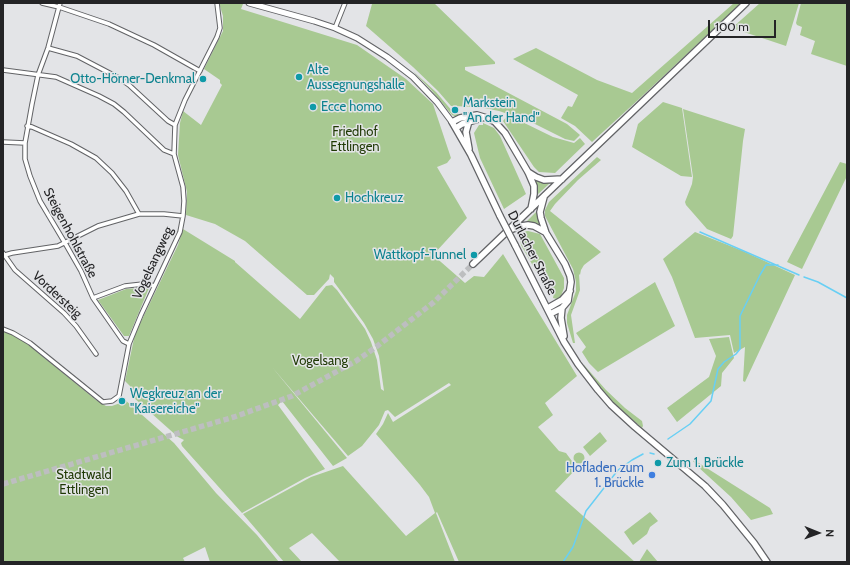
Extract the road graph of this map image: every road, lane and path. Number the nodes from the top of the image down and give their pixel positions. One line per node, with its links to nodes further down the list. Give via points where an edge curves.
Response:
1 (42, 3): 6 (street)
2 (217, 3): 10 (street, Vogelsangweg, via 220,28)
3 (249, 3): 7 (main road, Durlacher Straße)
4 (345, 3): 7 (street)
5 (746, 3): 22 (main road)
6 (60, 5): 8 (street, Steigenhohlstraße); 10 (street, via 154,45)
7 (336, 28): 15 (main road, Durlacher Straße, via 374,48 403,68 424,87)
8 (48, 48): 11 (street, Steigenhohlstraße); 14 (street, via 77,56 119,78 168,122)
9 (3, 70): 11 (street)
10 (200, 71): 14 (street, Vogelsangweg)
11 (38, 75): 16 (street, Steigenhohlstraße); 19 (street, via 56,78 114,104 164,150)
12 (483, 117): 13 (main road); 15 (main road, via 465,116); 21 (main road, via 495,122 505,133)
13 (469, 121): 15 (main road); 20 (main road, via 466,132)
14 (175, 125): 19 (street, Vogelsangweg)
15 (454, 125): 20 (main road, Durlacher Straße)
16 (27, 126): 18 (street, Steigenhohlstraße); 25 (street, via 71,144 96,158 126,191)
17 (3, 142): 18 (street)
18 (25, 143): 29 (street, Steigenhohlstraße, via 25,159 40,201)
19 (174, 154): 26 (street, Vogelsangweg, via 183,187)
20 (471, 155): 36 (main road, Durlacher Straße, bridge)
21 (528, 172): 22 (main road, via 544,180); 24 (main road, via 534,186)
22 (562, 179): 23 (main road)
23 (544, 197): 24 (main road); 28 (main road, via 540,218)
24 (530, 209): 27 (main road)
25 (139, 214): 26 (street); 29 (street, via 98,226)
26 (183, 216): 32 (street, Vogelsangweg, via 174,248)
27 (508, 230): 28 (main road, via 528,225); 31 (main road)
28 (546, 233): 33 (main road, via 568,270)
29 (65, 243): 30 (street); 34 (street, Steigenhohlstraße)
30 (4, 254): 40 (street, Vordersteig, via 15,270 72,322)
31 (473, 264)
32 (154, 286): 34 (street, via 125,286); 39 (street, Vogelsangweg)
33 (571, 289): 35 (main road, via 568,301); 36 (main road)
34 (93, 298): 39 (street, Steigenhohlstraße, via 123,341)
35 (562, 308): 36 (main road); 38 (main road)
36 (549, 311): 38 (main road, Durlacher Straße)
37 (3, 329): 39 (street, Vogelsangweg, via 30,343 104,402 112,401 121,392)
38 (564, 342): 41 (main road, Durlacher Straße, via 611,405 705,486 750,537)
39 (129, 344)
40 (96, 354)
41 (768, 562)

